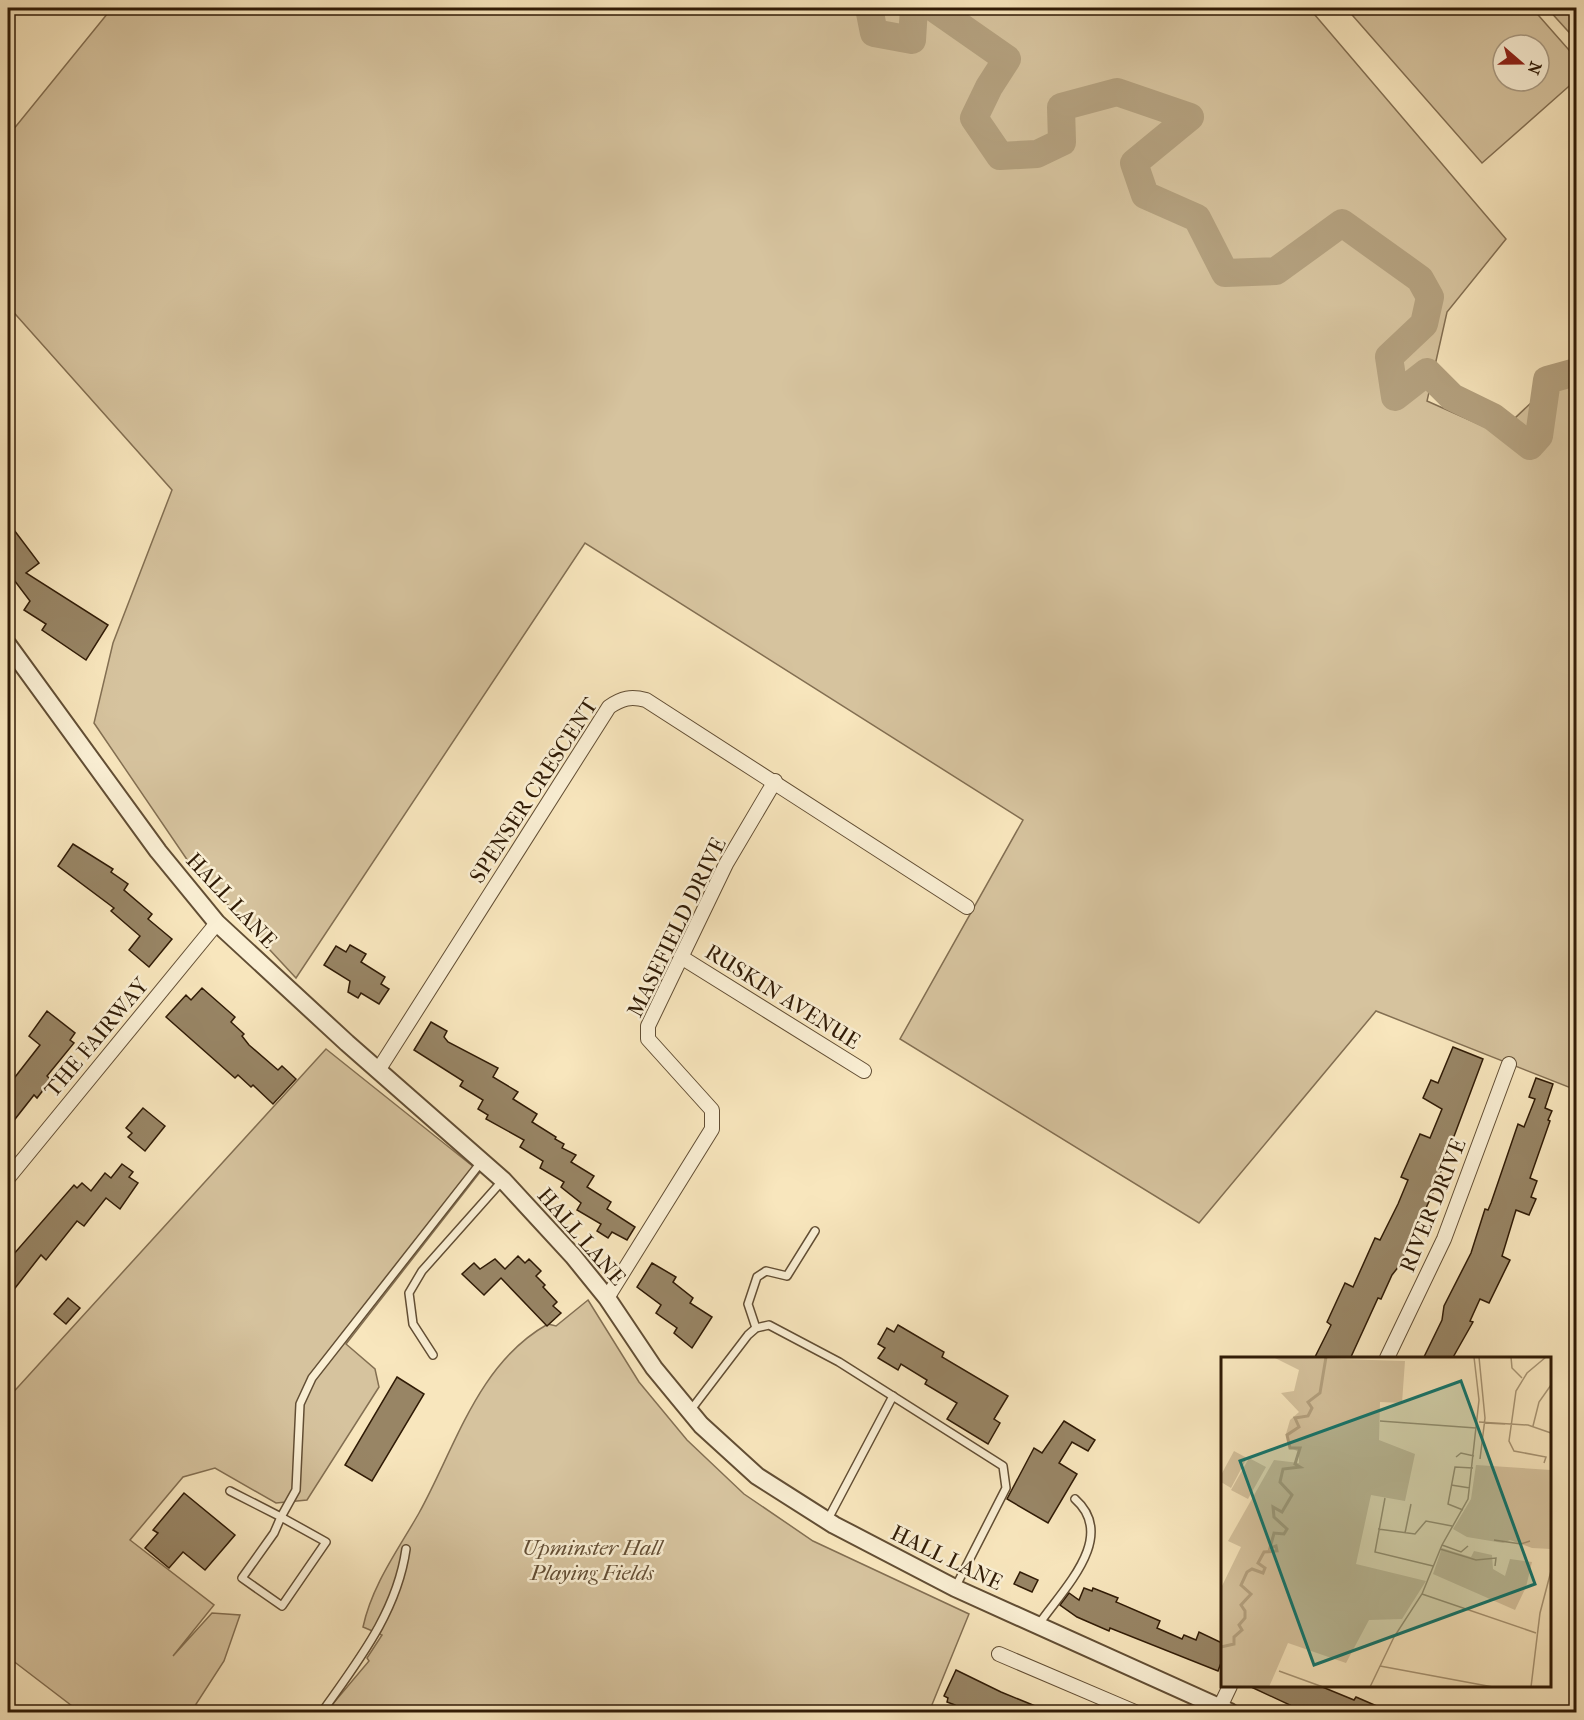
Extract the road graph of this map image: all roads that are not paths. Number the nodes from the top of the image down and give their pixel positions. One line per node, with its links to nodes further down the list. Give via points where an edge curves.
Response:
1 (8, 645): 4 (street, HALL LANE, via 158,851)
2 (775, 780): 3 (street, SPENSER CRESCENT); 5 (street, MASEFIELD DRIVE, via 726,864); 7 (street, SPENSER CRESCENT, via 646,700 621,698 609,707)
3 (968, 907)
4 (217, 923): 7 (street, HALL LANE); 10 (street, THE FAIRWAY)
5 (681, 957): 8 (street, RUSKIN AVENUE); 13 (street, MASEFIELD DRIVE, via 648,1026 648,1039 712,1110 712,1129)
6 (1509, 1064): 16 (street, RIVER DRIVE, via 1444,1239)
7 (380, 1069): 9 (street, HALL LANE)
8 (864, 1071)
9 (482, 1161): 11 (street, HALL LANE); 21 (lane, via 312,1378 300,1404 296,1490)
10 (8, 1178)
11 (503, 1180): 13 (street, HALL LANE); 15 (lane, via 422,1271 408,1293 413,1324)
12 (815, 1232): 14 (lane, via 787,1275 766,1271 757,1277 748,1304)
13 (607, 1298): 18 (street, HALL LANE, via 654,1368)
14 (756, 1328): 17 (lane, via 769,1325); 18 (lane)
15 (433, 1355)
16 (1388, 1357)
17 (893, 1396): 22 (lane); 24 (lane, via 1004,1466 1006,1488)
18 (689, 1411): 22 (street, HALL LANE, via 757,1476)
19 (230, 1491): 21 (lane)
20 (1076, 1499): 25 (lane, via 1090,1516 1091,1543)
21 (281, 1517): 21 (lane, via 242,1578 282,1606 326,1542)
22 (827, 1521): 24 (street, HALL LANE)
23 (406, 1549): 29 (lane, via 402,1577 380,1629)
24 (955, 1588): 25 (street, HALL LANE)
25 (1038, 1625): 28 (street, HALL LANE)
26 (999, 1654): 30 (street)
27 (1230, 1687): 28 (street)
28 (1225, 1710)
29 (322, 1713)
30 (1135, 1713)

